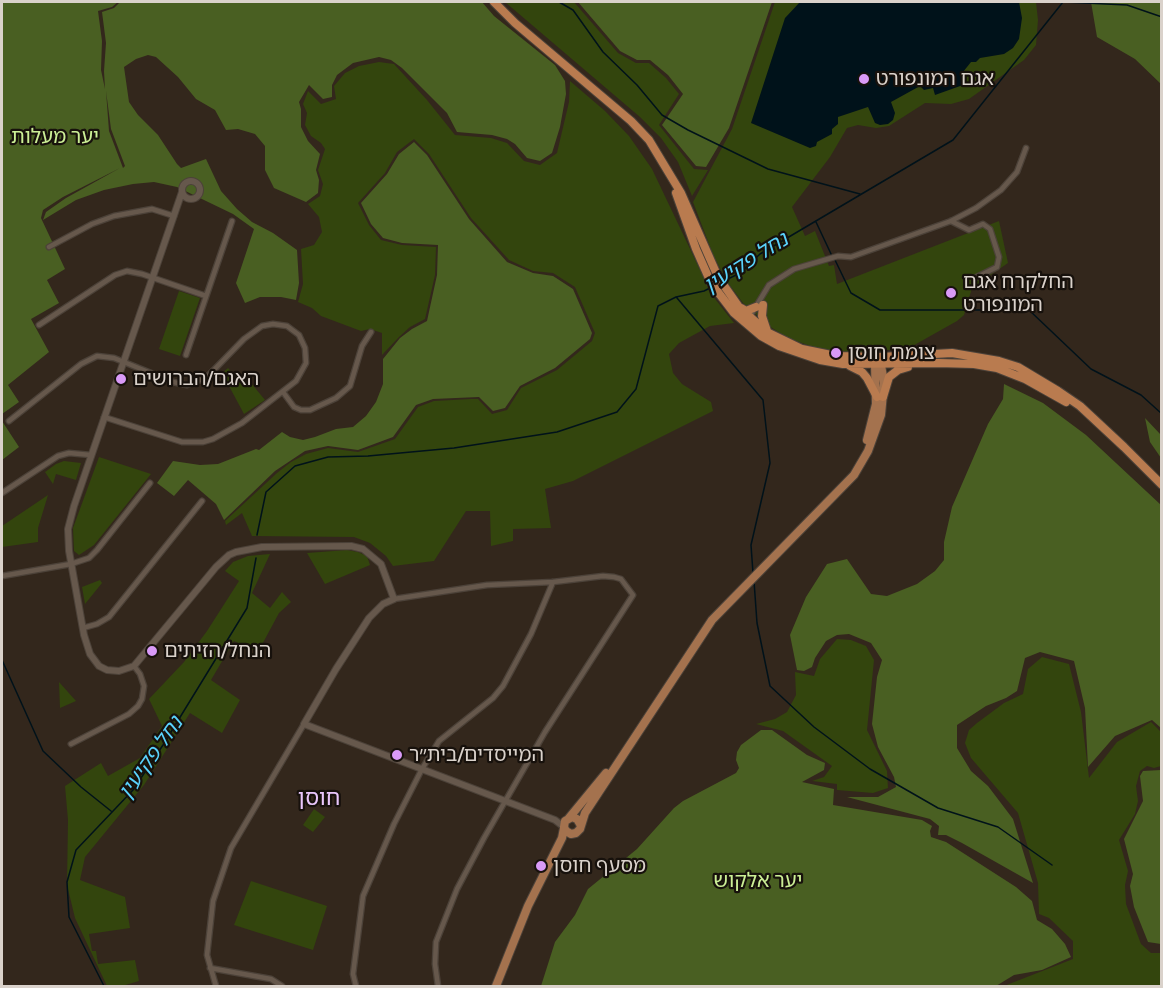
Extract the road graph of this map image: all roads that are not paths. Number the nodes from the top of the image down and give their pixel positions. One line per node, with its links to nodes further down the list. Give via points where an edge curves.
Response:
1 (494, 2): 3 (highway, via 631,121)
2 (1026, 148): 9 (street, via 1017,172 1001,190)
3 (666, 166): 15 (highway, via 718,277); 16 (highway, via 711,283 734,313)
4 (182, 192): 5 (street); 5 (street, via 187,182 198,184 198,195); 6 (street)
5 (191, 199): 6 (street)
6 (177, 207): 7 (street)
7 (174, 216): 10 (street, via 152,209 114,216); 11 (street)
8 (232, 221): 13 (street)
9 (951, 221): 12 (street, via 969,230 983,224 990,229 999,257 997,267); 14 (street, via 851,257 838,256 794,269 769,285)
10 (49, 247)
11 (153, 278): 13 (street); 17 (street, via 133,271 121,272); 21 (street)
12 (975, 278)
13 (207, 296): 20 (street)
14 (759, 306): 15 (highway); 16 (street); 19 (highway)
15 (741, 308): 16 (highway)
16 (750, 322): 19 (highway); 23 (highway, via 761,336 793,352)
17 (39, 325)
18 (371, 332): 25 (street, via 350,386 336,399 301,410)
19 (768, 332): 22 (highway, via 802,349)
20 (186, 355)
21 (124, 362): 25 (street, via 188,385 212,373 256,329 280,324 298,335 307,357 301,376); 27 (street); 28 (street, via 104,356 90,358)
22 (879, 362): 23 (highway); 24 (highway); 26 (main road); 29 (highway, via 952,353 999,361 1080,406)
23 (839, 363): 26 (highway, via 862,372)
24 (919, 364): 26 (highway, via 893,373); 29 (highway, via 975,364 1025,379 1069,404)
25 (283, 392): 27 (street, via 234,428 203,441 176,440)
26 (880, 397): 45 (main road, via 871,432 851,471 712,615 614,762); 46 (main road, via 881,415 872,442 854,475 712,621)
27 (104, 417): 30 (street)
28 (9, 421)
29 (1124, 447): 32 (highway)
30 (91, 455): 33 (street, via 58,456); 35 (street, via 68,529)
31 (150, 483): 35 (street, via 97,550 89,558)
32 (1161, 485)
33 (2, 493)
34 (202, 501): 39 (street, via 109,617)
35 (71, 564): 36 (street); 39 (street)
36 (2, 576)
37 (553, 582): 38 (street, via 487,585); 43 (street, via 504,686 439,741); 44 (street, via 614,577 621,579 633,595)
38 (394, 599): 40 (street, via 381,564 358,547 243,549 216,567); 41 (street, via 369,618)
39 (83, 628): 40 (street, via 90,654 99,666 112,671)
40 (134, 666): 42 (street, via 144,686 138,706)
41 (304, 724): 43 (street); 48 (street, via 231,848 213,901 207,955)
42 (71, 744)
43 (422, 770): 44 (street); 51 (street, via 363,896 353,974)
44 (505, 801): 45 (street); 52 (street, via 457,888 440,929 435,963)
45 (566, 823): 46 (main road, via 575,818); 47 (main road, via 568,833); 53 (main road)
46 (580, 824): 47 (main road, via 580,830)
47 (573, 834): 54 (main road, via 538,896)
48 (210, 968): 49 (street); 50 (street, via 271,979)
49 (216, 987)
50 (282, 987)
51 (356, 987)
52 (438, 987)
53 (496, 987)
54 (501, 987)

